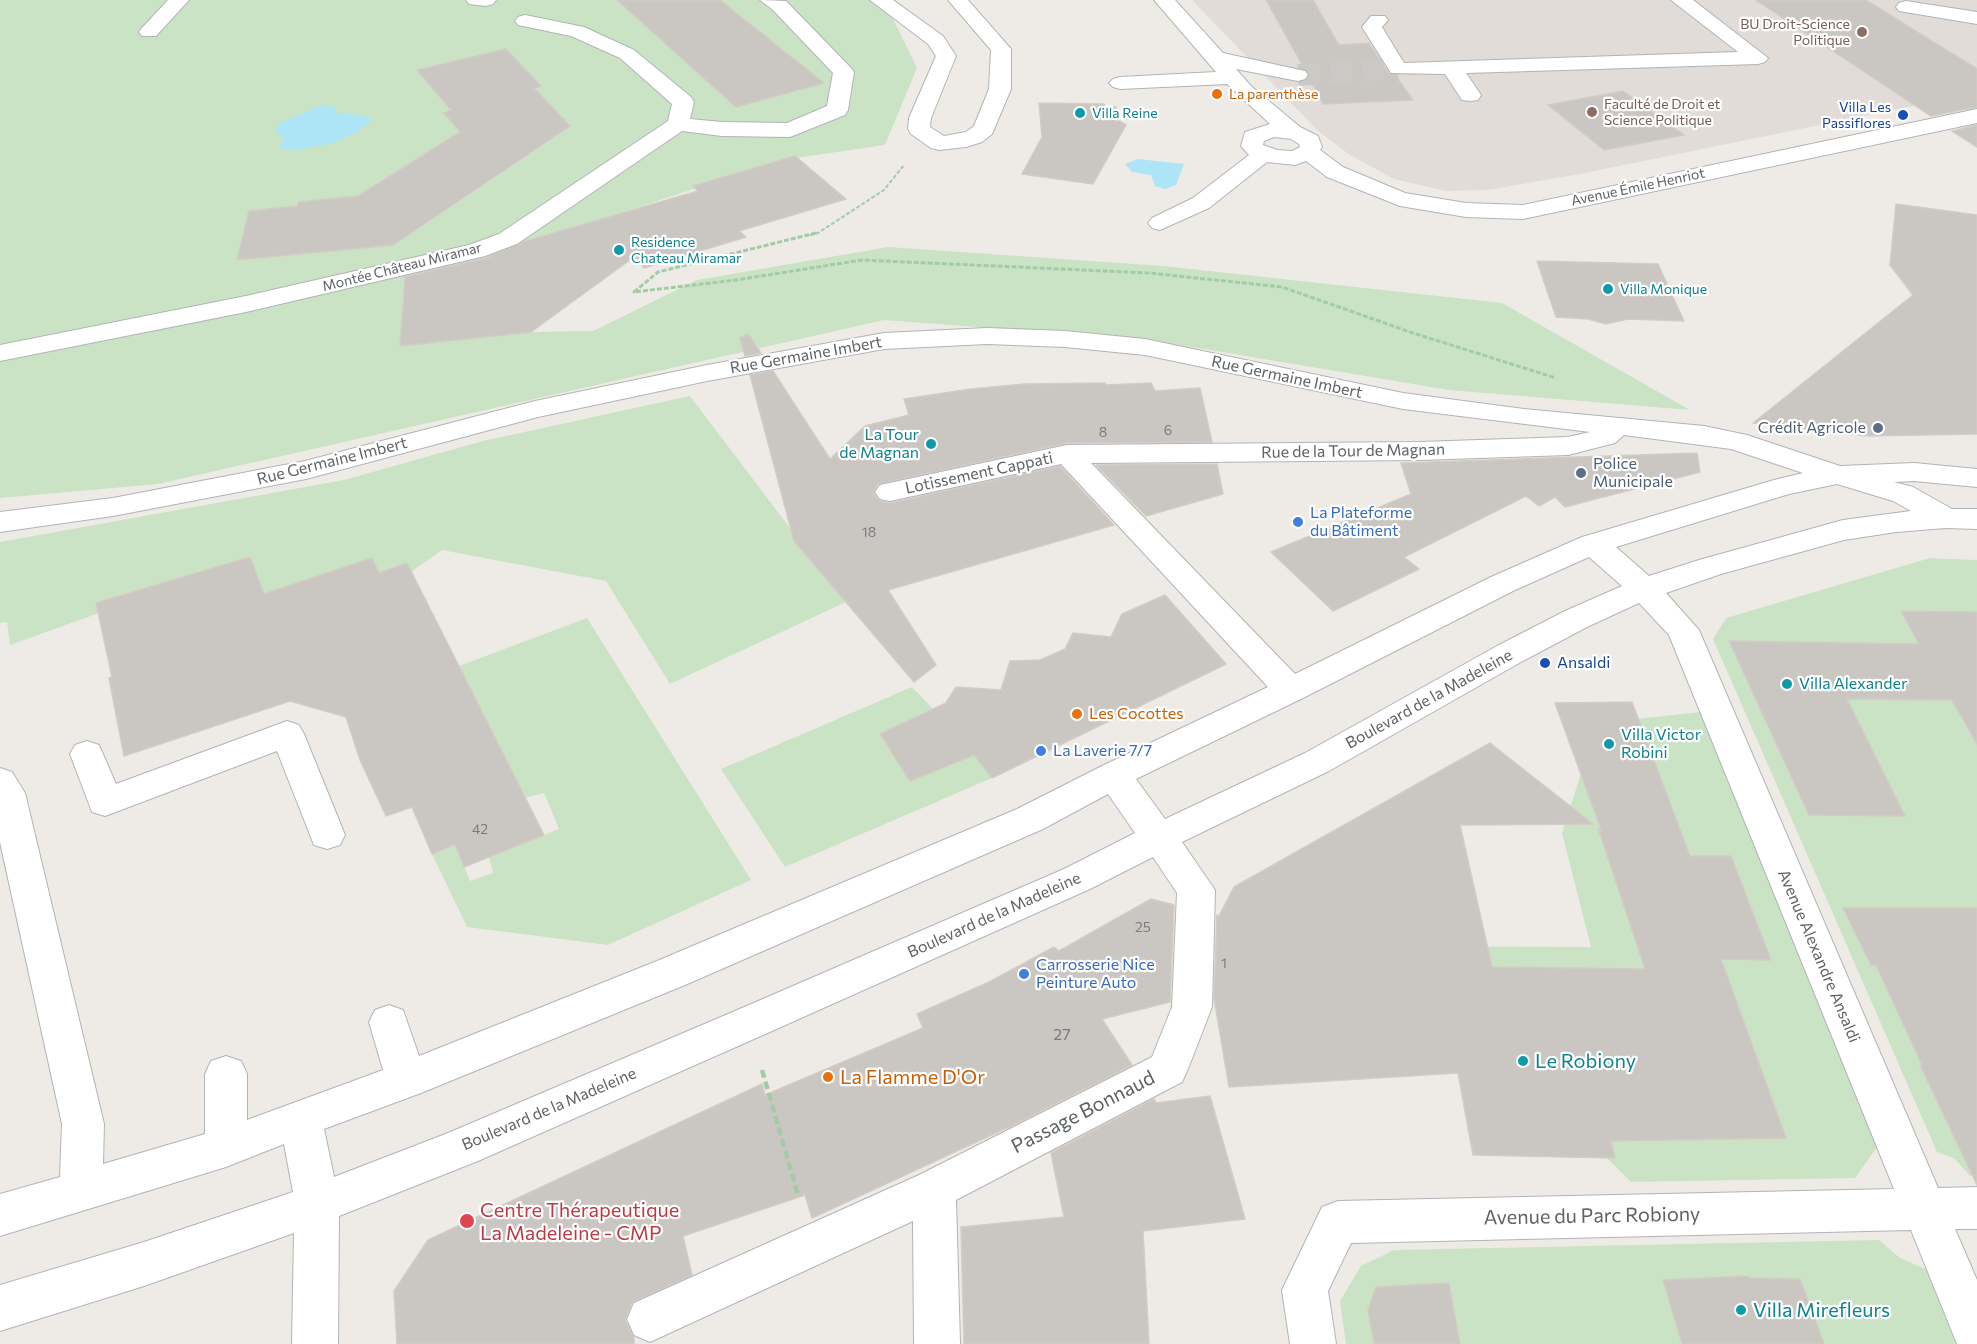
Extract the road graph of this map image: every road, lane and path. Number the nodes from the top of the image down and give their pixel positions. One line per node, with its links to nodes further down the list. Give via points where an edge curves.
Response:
1 (179, 0): 13 (street)
2 (476, 0): 3 (street)
3 (486, 0)
4 (770, 0): 21 (street, via 844,72 837,110 790,130)
5 (880, 0): 23 (street, via 936,40 946,56 920,118 919,129)
6 (958, 0): 23 (street, via 1002,49 1000,89 984,129 974,137 939,143)
7 (1164, 0): 14 (street)
8 (1681, 0): 15 (street, via 1758,58)
9 (1906, 7): 10 (street)
10 (1977, 18)
11 (1378, 20): 15 (street, via 1371,27 1398,69)
12 (525, 21): 21 (street, via 577,31 627,54 683,102)
13 (149, 32)
14 (1215, 58): 16 (street); 19 (street, via 1298,75)
15 (1451, 67): 18 (street)
16 (1232, 77): 17 (street); 19 (street)
17 (1120, 83)
18 (1470, 95)
19 (1256, 102): 22 (street); 24 (street)
20 (1977, 116): 25 (street, Avenue Émile Henriot, via 1523,212 1467,210 1400,199 1335,172)
21 (678, 124): 27 (street, Montée Château Miramar, via 508,239 476,251 246,304)
22 (1292, 131): 24 (street, via 1272,130); 25 (street, Avenue Émile Henriot, via 1310,141)
23 (927, 136): 28 (path, via 884,190 818,234 658,272 634,292 862,260 1149,273 1282,287)
24 (1261, 144): 25 (street, via 1284,158); 26 (street, via 1201,203)
25 (1308, 152)
26 (1160, 223)
27 (0, 353)
28 (1564, 381)
29 (1620, 428): 30 (street, Rue de la Tour de Magnan, via 1605,437 1568,446); 31 (street, Rue de la Tour de Magnan, via 1737,441); 35 (street, Rue Germaine Imbert, via 1403,401 1145,347 987,336 884,341 535,409 306,470 113,507)
30 (1067, 454): 33 (street, Lotissement Cappati); 38 (street)
31 (1838, 475): 32 (street, via 1914,472); 34 (street, Rue de la Tour de Magnan, via 1903,494); 36 (street, via 1784,486)
32 (1977, 478)
33 (890, 492)
34 (1961, 518): 37 (street, Boulevard de la Madeleine, via 1843,530)
35 (0, 522)
36 (1593, 544): 37 (street, Avenue Alexandre Ansaldi); 38 (street, via 1502,584)
37 (1644, 589): 43 (street, Boulevard de la Madeleine, via 1509,654 1317,762); 53 (street, Avenue Alexandre Ansaldi, via 1683,630)
38 (1291, 690): 40 (street)
39 (87, 754): 42 (street, via 105,802 287,734)
40 (1114, 775): 43 (street, Passage Bonnaud); 47 (street, via 1030,819 671,973)
41 (0, 781): 51 (street, via 7,793 83,1124)
42 (327, 835)
43 (1160, 837): 45 (street, Boulevard de la Madeleine, via 1077,879); 50 (street, Passage Bonnaud, via 1196,890 1192,1007 1167,1069)
44 (389, 1022): 47 (street)
45 (749, 1023): 52 (street, Boulevard de la Madeleine, via 463,1147); 56 (path)
46 (226, 1074): 49 (street)
47 (406, 1080): 48 (street)
48 (301, 1119): 49 (street); 52 (street)
49 (226, 1147): 51 (street)
50 (934, 1190): 56 (street, Passage Bonnaud); 61 (street)
51 (81, 1192): 55 (street)
52 (317, 1203): 57 (street, Boulevard de la Madeleine, via 144,1264); 60 (street)
53 (1923, 1208): 54 (street, Avenue du Parc Robiony); 59 (street, Avenue Alexandre Ansaldi); 62 (street, Avenue du Parc Robiony, via 1338,1222 1305,1290)
54 (1977, 1208)
55 (0, 1215)
56 (812, 1245): 58 (street, Passage Bonnaud)
57 (0, 1308)
58 (650, 1319)
59 (1977, 1335)
60 (315, 1344)
61 (937, 1344)
62 (1313, 1344)

